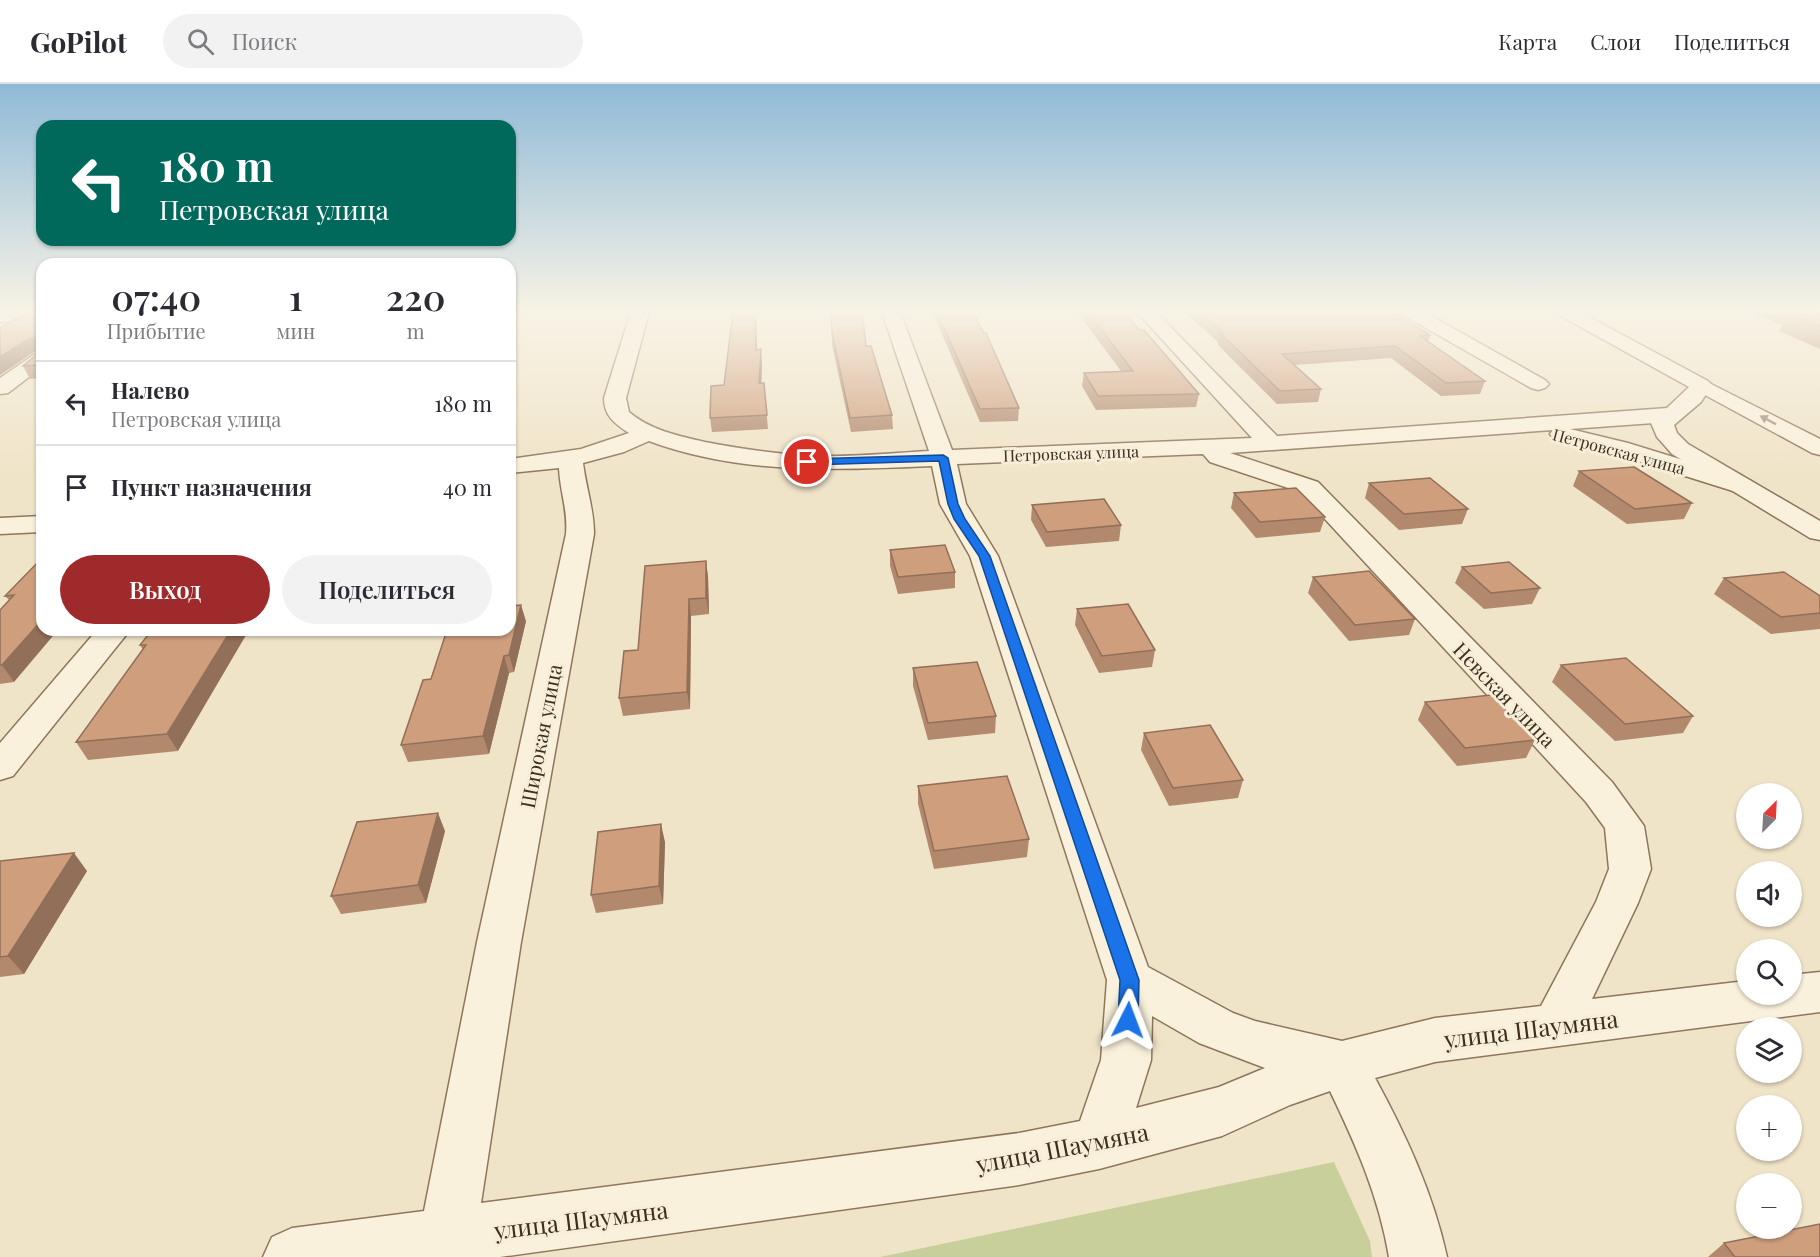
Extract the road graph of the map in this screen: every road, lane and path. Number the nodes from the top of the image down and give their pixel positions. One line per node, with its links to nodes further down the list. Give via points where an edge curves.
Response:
1 (30, 367): 9 (street)
2 (624, 367): 12 (street, via 615,409 622,418)
3 (910, 367): 16 (street)
4 (1198, 367): 13 (street)
5 (1508, 367): 7 (street)
6 (1667, 367): 8 (street)
7 (1538, 384)
8 (1701, 385): 10 (street, via 1693,397); 15 (street, one-way to 8)
9 (0, 388)
10 (1668, 415): 11 (street, Петровская улица); 19 (street, via 1662,423 1672,442)
11 (1495, 426): 13 (street, Петровская улица); 19 (street, Петровская улица, via 1585,439)
12 (649, 433): 16 (street, Петровская улица, via 735,455 794,462); 17 (street, via 602,453)
13 (1271, 444): 14 (street, Петровская улица)
14 (1210, 447): 16 (street, Петровская улица); 27 (street, Невская улица, via 1219,457 1309,487 1599,792 1624,826 1630,869 1617,903)
15 (1820, 448)
16 (943, 458): 25 (street, via 953,504 984,556)
17 (571, 459): 18 (street); 30 (street, Широкая улица, via 573,489 581,512 580,534 499,942)
18 (516, 465)
19 (1742, 486): 22 (street)
20 (36, 524): 21 (street)
21 (0, 526)
22 (1820, 532)
23 (109, 636): 24 (street)
24 (0, 766)
25 (1130, 980): 28 (street, via 1216,1028 1254,1043); 29 (street, via 1126,1060)
26 (1820, 992): 27 (street, улица Шаумяна)
27 (1556, 1023): 28 (street, улица Шаумяна, via 1435,1040)
28 (1342, 1064): 29 (street, улица Шаумяна, via 1222,1111); 33 (street, via 1393,1167 1412,1219)
29 (1099, 1143): 31 (street, улица Шаумяна)
30 (448, 1235): 31 (street, улица Шаумяна); 32 (street, улица Шаумяна)
31 (514, 1243)
32 (292, 1257)
33 (1418, 1257)

